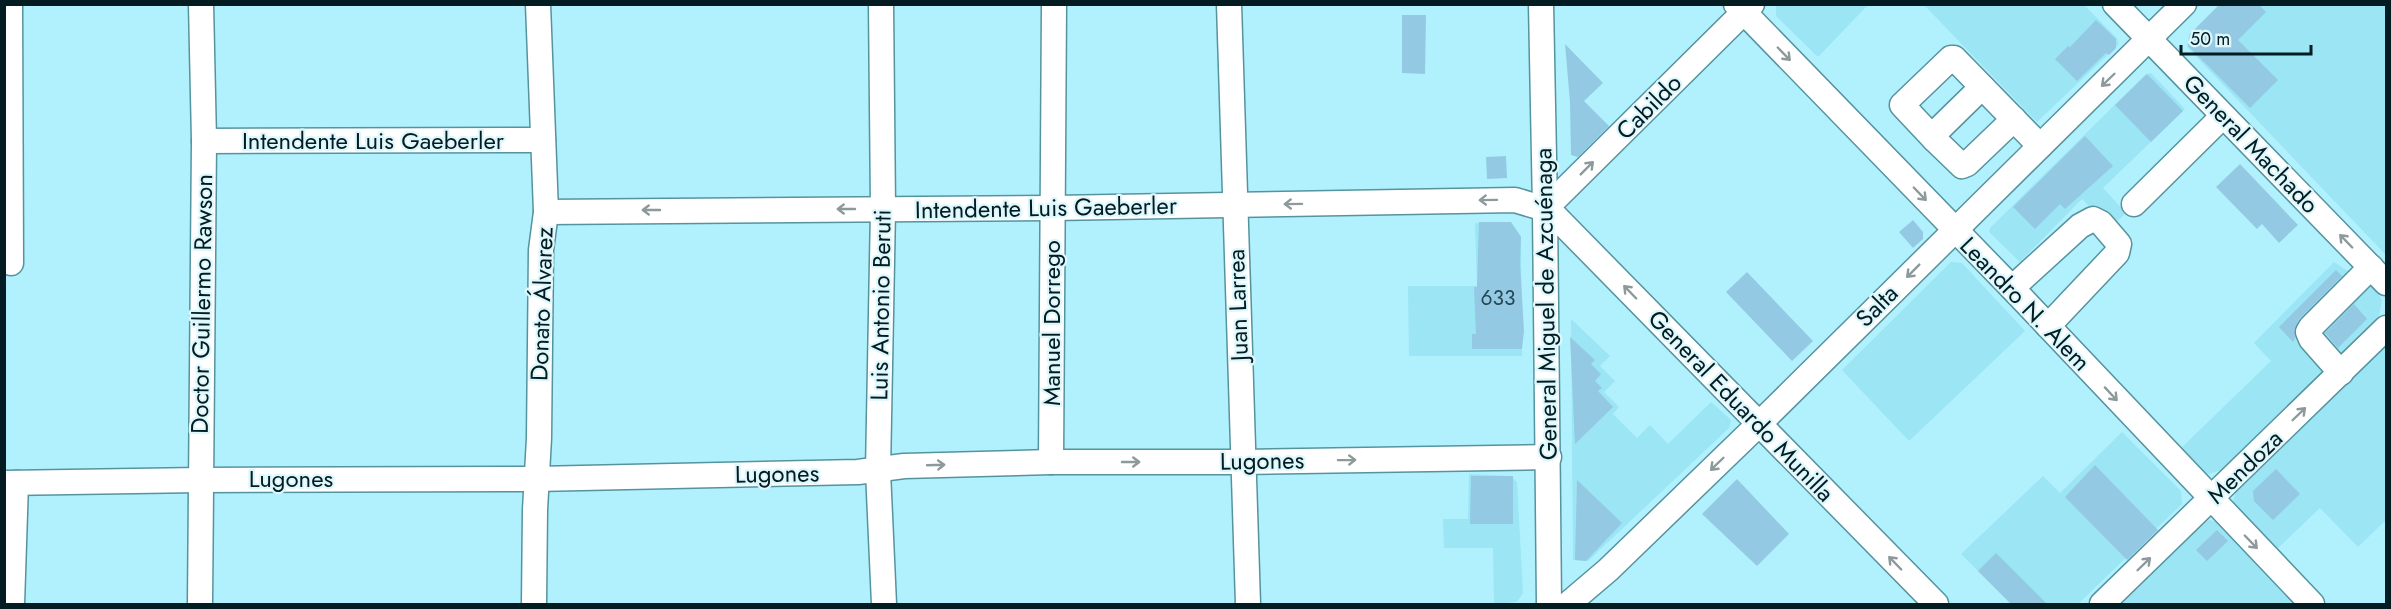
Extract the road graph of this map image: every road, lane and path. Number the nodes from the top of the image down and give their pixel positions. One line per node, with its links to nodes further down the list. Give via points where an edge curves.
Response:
1 (10, 4): 26 (street)
2 (201, 4): 17 (street, Doctor Guillermo Rawson)
3 (538, 4): 16 (street, Donato Álvarez)
4 (881, 4): 22 (street, Luis Antonio Beruti)
5 (1054, 4): 21 (street, Manuel Dorrego)
6 (1229, 4): 20 (street, Juan Larrea)
7 (1541, 4): 23 (street, General Miguel de Azcuénaga)
8 (2115, 4): 11 (street, General Machado)
9 (2184, 4): 11 (street, Salta)
10 (1744, 7): 23 (street, Cabildo, one-way to 10); 25 (street, Leandro N. Alem, one-way to 25)
11 (2149, 39): 13 (street, General Machado); 18 (street, Salta, one-way to 18)
12 (1982, 87): 14 (street); 15 (street, via 1935,132); 15 (street, via 1951,58 1904,102 1903,107)
13 (2223, 116): 19 (street); 27 (street, General Machado, one-way to 13)
14 (2014, 119): 15 (street, via 1965,165 1957,163); 18 (street)
15 (1934, 139)
16 (543, 140): 17 (street, Intendente Luis Gaeberler); 24 (street, Donato Álvarez)
17 (204, 141): 38 (street, Doctor Guillermo Rawson)
18 (2040, 146): 25 (street, Salta)
19 (2134, 204)
20 (1235, 206): 21 (street, Intendente Luis Gaeberler); 23 (street, Intendente Luis Gaeberler, one-way to 20, via 1515,200); 35 (street, Juan Larrea)
21 (1053, 208): 22 (street, Intendente Luis Gaeberler); 34 (street, Manuel Dorrego)
22 (883, 209): 24 (street, Intendente Luis Gaeberler, one-way to 24); 36 (street, Luis Antonio Beruti)
23 (1545, 209): 32 (street, General Eduardo Munilla, one-way to 23); 33 (street, General Miguel de Azcuénaga)
24 (546, 212): 37 (street, Donato Álvarez, via 540,250)
25 (1954, 230): 28 (street, Leandro N. Alem); 32 (street, Salta, one-way to 32)
26 (11, 263)
27 (2379, 275): 31 (street, via 2308,333)
28 (2012, 288): 29 (street, Leandro N. Alem); 29 (street, via 2080,226 2093,219 2101,223 2119,244 2116,253)
29 (2048, 326): 40 (street, Leandro N. Alem, one-way to 40)
30 (2386, 328): 31 (street, Mendoza)
31 (2341, 373): 40 (street, Mendoza, one-way to 31)
32 (1759, 424): 47 (street, Salta, one-way to 47); 48 (street, General Eduardo Munilla, one-way to 32)
33 (1548, 457): 35 (street, Lugones, one-way to 33); 46 (street, General Miguel de Azcuénaga)
34 (1051, 462): 35 (street, Lugones, one-way to 35); 36 (street, Lugones, one-way to 34, via 904,466)
35 (1244, 462): 45 (street, Juan Larrea)
36 (878, 471): 37 (street, Lugones); 44 (street, Luis Antonio Beruti)
37 (536, 479): 38 (street, Lugones); 43 (street, Donato Álvarez)
38 (200, 480): 39 (street, Lugones); 42 (street, Doctor Guillermo Rawson)
39 (10, 483): 41 (street)
40 (2211, 500): 49 (street, Mendoza, one-way to 40); 50 (street, Leandro N. Alem, one-way to 50)
41 (12, 604)
42 (200, 604)
43 (534, 604)
44 (884, 604)
45 (1248, 604)
46 (1549, 604)
47 (1568, 604)
48 (1936, 604)
49 (2102, 604)
50 (2312, 604)

